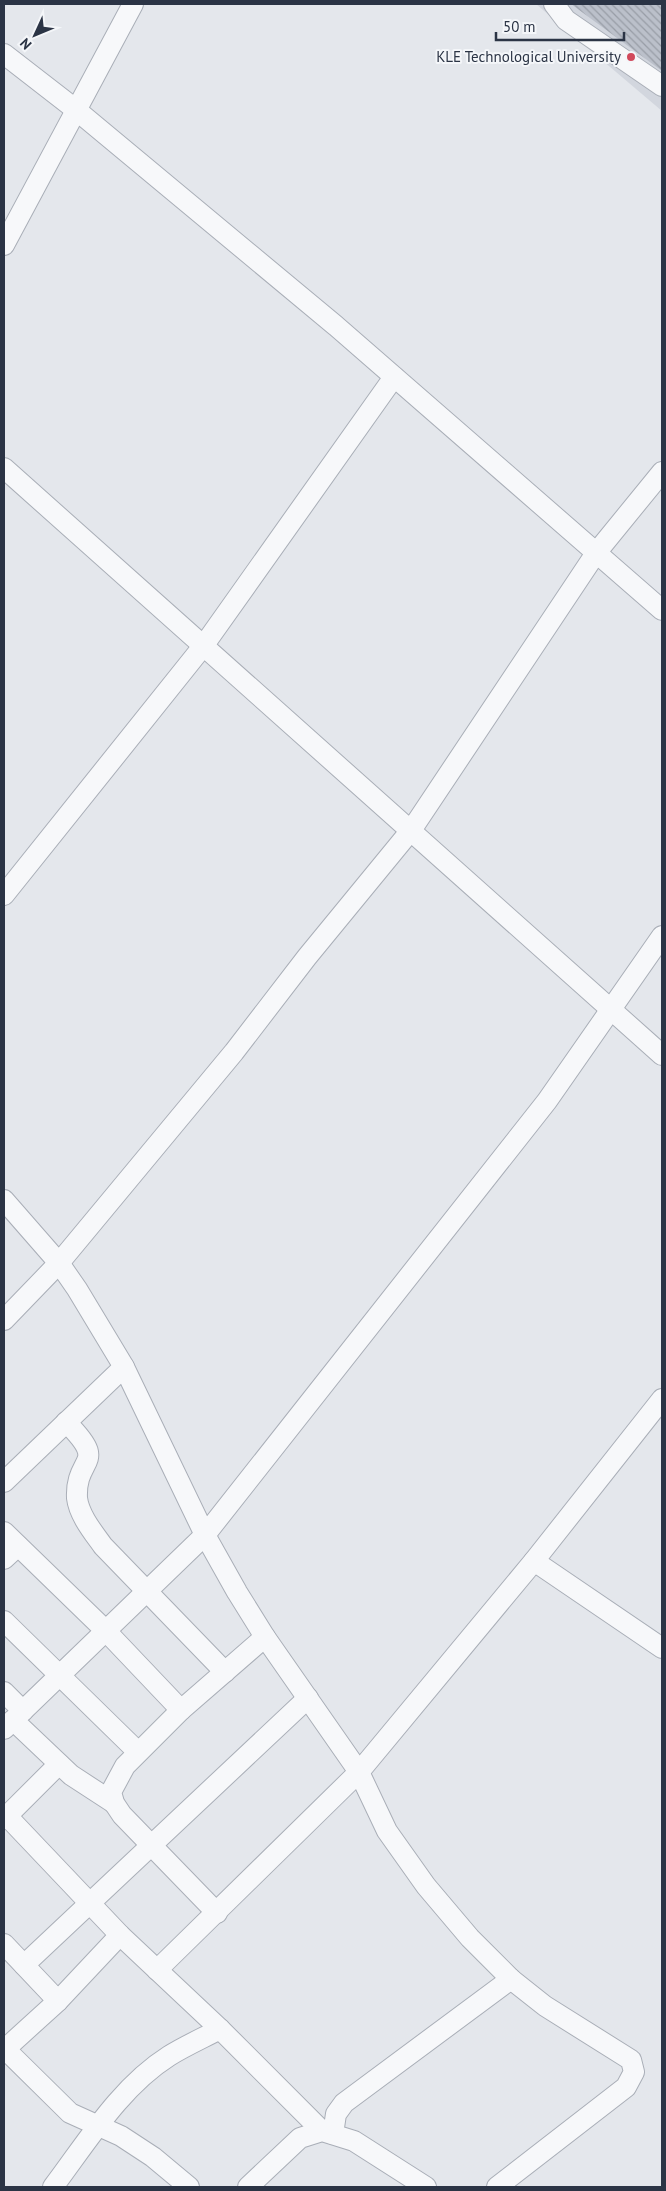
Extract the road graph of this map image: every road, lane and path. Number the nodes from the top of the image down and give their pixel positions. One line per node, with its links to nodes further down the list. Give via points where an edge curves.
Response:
1 (133, 4): 5 (street)
2 (554, 4): 4 (street, via 566,20)
3 (4, 54): 5 (street)
4 (662, 86)
5 (74, 109): 6 (street); 7 (street)
6 (4, 245)
7 (394, 377): 10 (street); 12 (street)
8 (4, 468): 12 (street)
9 (662, 472): 10 (street)
10 (596, 553): 11 (street); 13 (street)
11 (662, 610)
12 (204, 645): 13 (street); 14 (street)
13 (412, 829): 16 (street); 19 (street, via 234,1052)
14 (4, 895)
15 (662, 936): 16 (street)
16 (610, 1010): 17 (street); 25 (street, via 547,1101)
17 (662, 1055)
18 (4, 1200): 19 (street)
19 (59, 1263): 20 (street); 21 (street)
20 (4, 1320)
21 (124, 1367): 23 (street); 25 (street)
22 (662, 1399): 27 (street)
23 (66, 1422): 24 (street); 28 (street, via 89,1450 78,1484 80,1510 103,1546)
24 (4, 1482)
25 (205, 1536): 28 (street); 31 (street)
26 (9, 1546): 30 (street)
27 (534, 1561): 32 (street); 41 (street)
28 (146, 1592): 30 (street); 33 (street)
29 (4, 1621): 34 (street)
30 (105, 1630): 34 (street); 37 (street)
31 (265, 1637): 33 (street); 36 (street)
32 (662, 1648)
33 (225, 1672): 37 (street)
34 (59, 1674): 38 (street); 39 (street)
35 (4, 1692): 38 (street)
36 (308, 1698): 41 (street); 44 (street)
37 (181, 1710): 39 (street)
38 (13, 1720): 40 (street)
39 (138, 1752): 42 (street, via 115,1782 111,1792)
40 (59, 1764): 42 (street, via 86,1787); 43 (street)
41 (359, 1772): 46 (street); 51 (street, via 388,1831 426,1886 470,1938)
42 (114, 1803): 44 (street)
43 (6, 1817): 45 (street)
44 (151, 1847): 45 (street); 46 (street)
45 (90, 1903): 47 (street); 49 (street)
46 (217, 1913): 50 (street)
47 (120, 1935): 50 (street); 52 (street)
48 (4, 1944): 49 (street)
49 (24, 1965): 52 (street)
50 (157, 1970): 53 (street)
51 (511, 1979): 56 (street, via 344,2103); 61 (street, via 545,2006 631,2060 634,2072 626,2087 610,2102)
52 (58, 2000): 54 (street)
53 (220, 2029): 55 (street, via 168,2056 143,2076); 56 (street)
54 (4, 2050): 55 (street, via 70,2113)
55 (98, 2127): 57 (street); 58 (street, via 154,2157)
56 (328, 2132): 59 (street, via 300,2138); 60 (street, via 354,2141)
57 (53, 2187)
58 (189, 2187)
59 (248, 2187)
60 (426, 2187)
61 (497, 2187)

